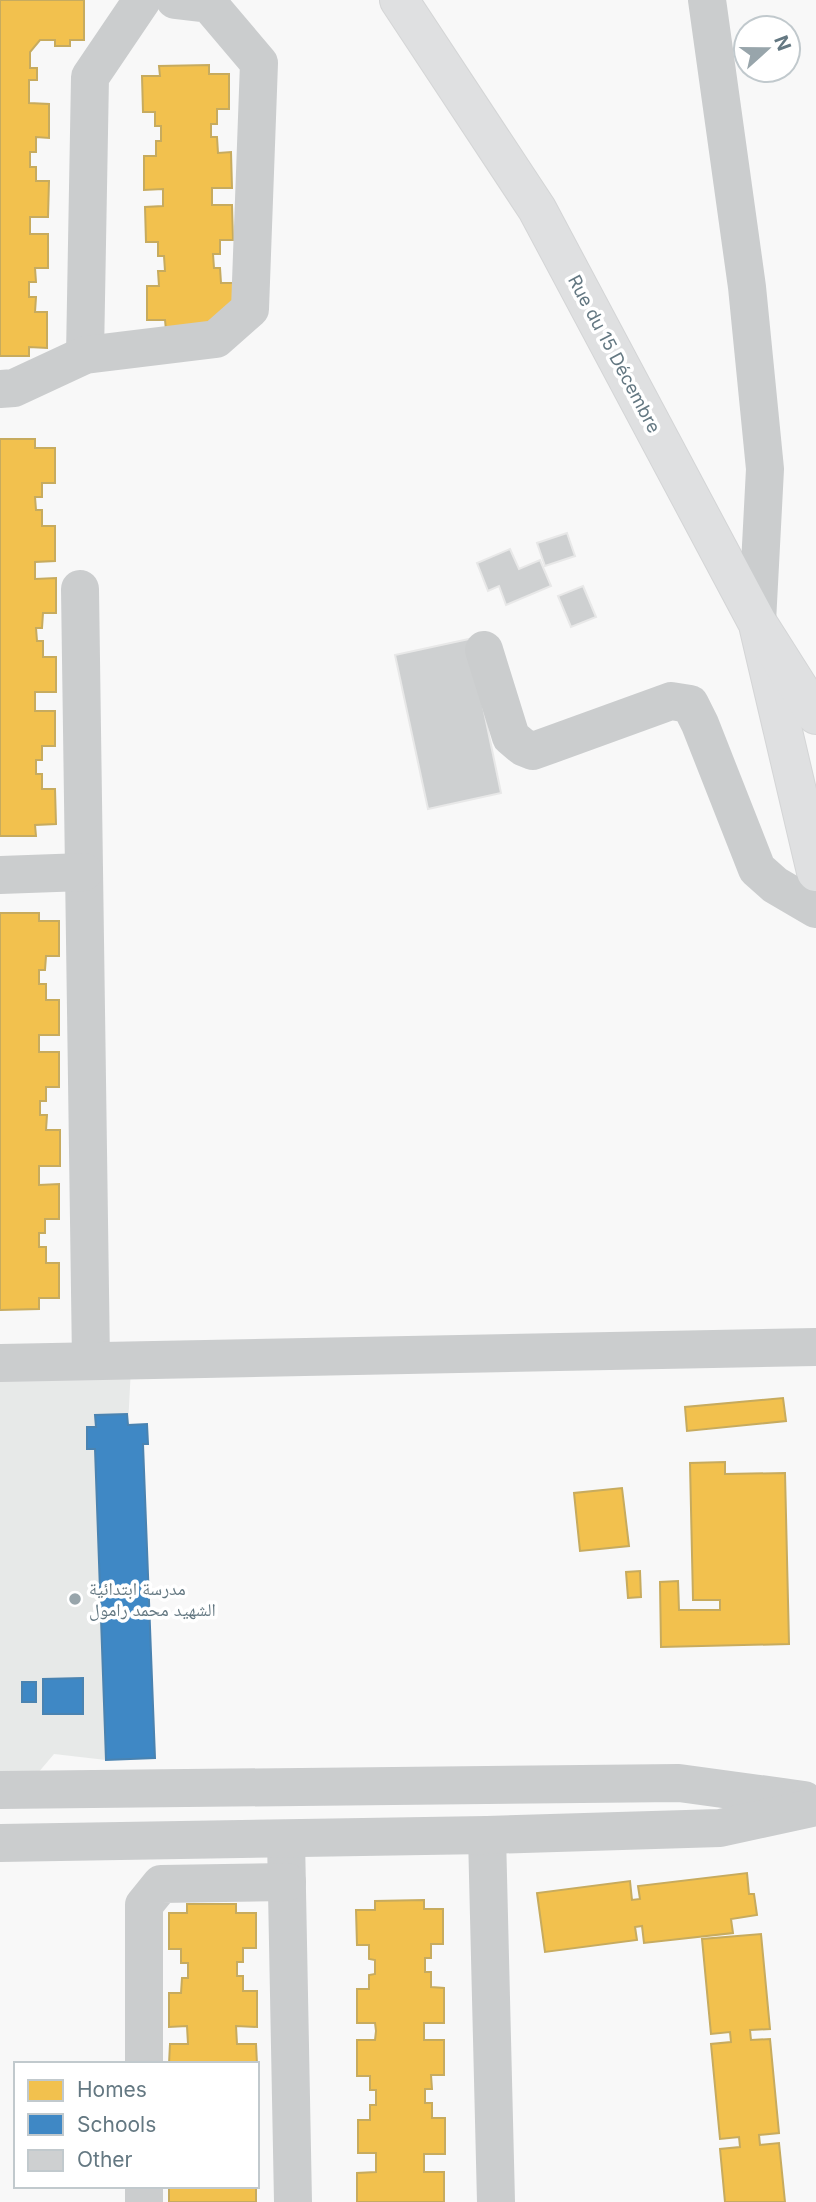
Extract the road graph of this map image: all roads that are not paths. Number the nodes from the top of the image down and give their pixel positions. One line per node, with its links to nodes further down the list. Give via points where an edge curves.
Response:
1 (142, 0): 5 (street, via 90,77)
2 (175, 0): 5 (street, via 209,4 259,63 250,309 216,339)
3 (400, 0): 8 (main road, Rue du 15 Décembre, via 537,209)
4 (707, 0): 8 (street, via 747,288 765,469)
5 (85, 355): 6 (street, via 15,388)
6 (0, 389)
7 (80, 589): 11 (street)
8 (757, 622): 10 (main road, Rue du 15 Décembre); 12 (main road)
9 (484, 650): 14 (street, via 511,737 533,751 671,701 690,704 757,869 775,886)
10 (816, 715)
11 (84, 872): 13 (street); 16 (street)
12 (816, 872)
13 (0, 875)
14 (816, 909)
15 (816, 1347): 16 (street)
16 (91, 1361): 17 (street)
17 (0, 1363)
18 (0, 1790): 19 (street, via 679,1783)
19 (816, 1804): 20 (street, via 720,1828)
20 (487, 1835): 21 (street); 26 (street)
21 (286, 1839): 22 (street); 23 (street)
22 (0, 1843)
23 (287, 1882): 24 (street, via 161,1884 144,1905); 25 (street)
24 (144, 2062)
25 (293, 2202)
26 (496, 2202)

